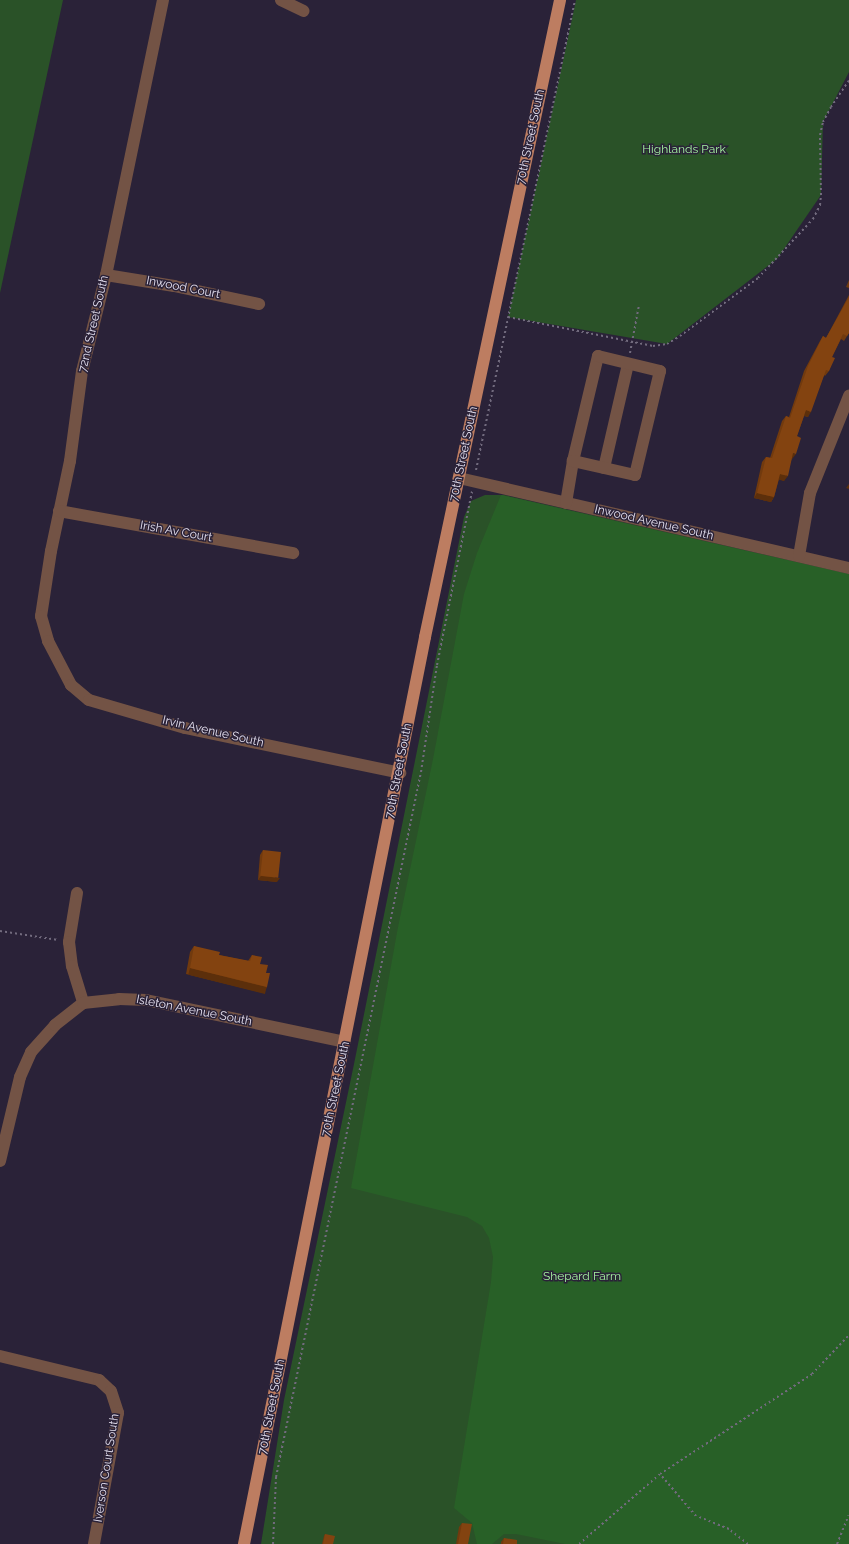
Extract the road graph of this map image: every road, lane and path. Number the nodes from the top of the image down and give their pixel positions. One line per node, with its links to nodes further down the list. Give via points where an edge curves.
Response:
1 (163, 0): 7 (street, 72nd Street South)
2 (281, 0): 5 (street)
3 (560, 0): 18 (main road, 70th Street South)
4 (575, 0): 10 (path)
5 (304, 11)
6 (849, 80): 11 (path, via 823,122 820,135 820,205 813,220 758,278 680,336 667,344 653,346)
7 (106, 275): 8 (street, Inwood Court); 20 (street, 72nd Street South, via 82,371 70,461)
8 (259, 304)
9 (639, 305): 11 (path)
10 (508, 317): 11 (path); 15 (path)
11 (632, 342): 12 (path)
12 (628, 364): 16 (street, via 598,356); 17 (street); 17 (street, via 660,371 635,475)
13 (849, 396): 14 (street)
14 (844, 422): 23 (street, via 810,493)
15 (480, 455)
16 (573, 461): 17 (street); 19 (street)
17 (604, 468)
18 (459, 478): 19 (street, Inwood Avenue South); 26 (main road, 70th Street South)
19 (566, 503): 23 (street, Inwood Avenue South)
20 (59, 511): 22 (street, Irish Av Court); 25 (street, 72nd Street South, via 41,616)
21 (467, 513): 39 (path, via 437,666 419,779 276,1477)
22 (293, 553)
23 (799, 556): 24 (street, Inwood Avenue South)
24 (849, 568)
25 (53, 649): 26 (street, Irvin Avenue South, via 71,685 89,700 185,728)
26 (400, 772): 31 (main road, 70th Street South)
27 (77, 893): 29 (street)
28 (0, 931): 29 (path)
29 (69, 942): 30 (street, via 72,966)
30 (83, 1003): 31 (street, Isleton Avenue South, via 119,999 146,1000); 32 (street, via 55,1025 31,1052 20,1077)
31 (345, 1042): 38 (main road, 70th Street South)
32 (0, 1161)
33 (849, 1335): 35 (path, via 829,1358 806,1378)
34 (0, 1356): 37 (street, Iverson Court South, via 99,1380 111,1391 118,1413)
35 (660, 1474): 40 (path); 41 (path, via 693,1514 734,1532)
36 (849, 1515): 42 (path)
37 (94, 1544)
38 (244, 1544)
39 (273, 1544)
40 (579, 1544)
41 (748, 1544)
42 (837, 1544)

